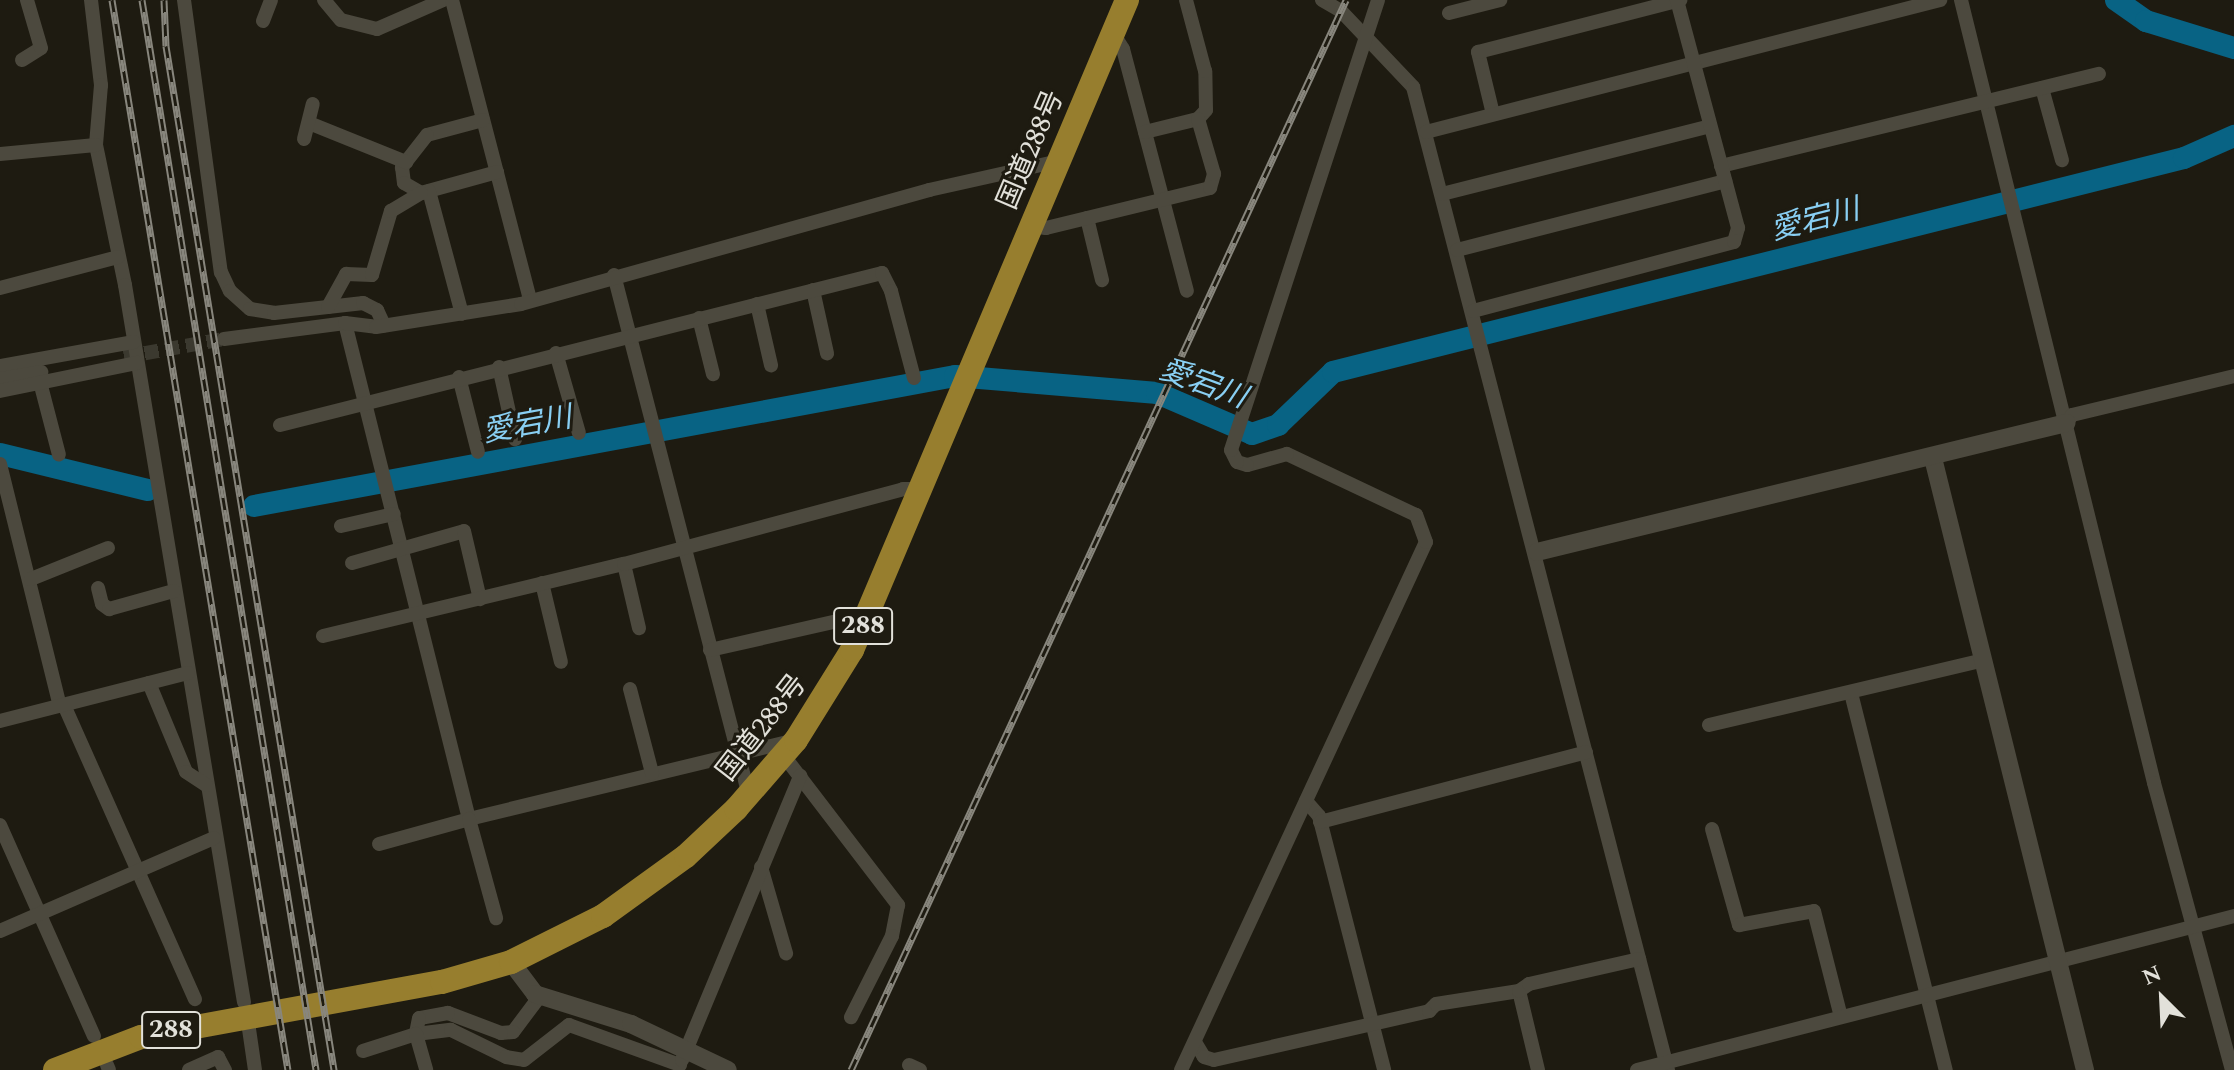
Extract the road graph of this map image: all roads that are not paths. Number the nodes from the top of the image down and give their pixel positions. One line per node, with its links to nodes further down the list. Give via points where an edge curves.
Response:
1 (27, 0): 20 (street, via 41,48)
2 (91, 0): 34 (street, via 101,85)
3 (184, 0): 56 (street, via 224,282 250,309 274,313)
4 (271, 0): 17 (street)
5 (324, 0): 6 (street, via 341,20 377,29)
6 (443, 0)
7 (452, 0): 28 (street)
8 (1127, 0): 18 (highway, 国道288号 / 288)
9 (1186, 0): 27 (street, via 1205,71 1207,104)
10 (1322, 0): 19 (street)
11 (1378, 0): 19 (street)
12 (1500, 0): 16 (street)
13 (1940, 0): 21 (street)
14 (1961, 0): 24 (street)
15 (1678, 1): 21 (street); 26 (street, via 1478,52)
16 (1449, 13)
17 (263, 21)
18 (1113, 33): 31 (street, via 1123,49); 37 (highway, 国道288号 / 288)
19 (1367, 36): 32 (street, via 1411,83); 122 (street, via 1231,445 1234,459 1247,465 1287,454 1416,515 1426,534)
20 (22, 60)
21 (1694, 64): 26 (street); 30 (street)
22 (2099, 74): 23 (street)
23 (2042, 88): 24 (street); 36 (street)
24 (1987, 101): 39 (street); 79 (street)
25 (313, 104): 29 (street)
26 (1493, 114): 32 (street)
27 (1198, 119): 31 (street); 44 (street, via 1212,185)
28 (483, 120): 38 (street, via 427,135); 40 (street)
29 (309, 123): 33 (street); 38 (street)
30 (1710, 126): 39 (street); 43 (street)
31 (1145, 132): 44 (street)
32 (1426, 132): 43 (street)
33 (304, 139)
34 (96, 145): 35 (street); 48 (street)
35 (0, 154)
36 (2062, 160)
37 (1059, 161): 46 (highway, 国道288号 / 288); 49 (street, via 929,190)
38 (406, 162): 42 (street, via 404,183)
39 (1721, 166): 41 (street)
40 (497, 172): 42 (street); 54 (street)
41 (1725, 181): 47 (street); 57 (street, via 1738,228 1734,242)
42 (425, 192): 56 (street, via 391,211 372,275 346,274); 58 (street)
43 (1442, 194): 47 (street)
44 (1163, 199): 45 (street); 53 (street)
45 (1087, 218): 46 (street); 50 (street)
46 (1031, 226): 87 (highway, 国道288号 / 288)
47 (1457, 250): 57 (street)
48 (118, 257): 51 (street); 64 (street)
49 (614, 275): 54 (street); 62 (street)
50 (1102, 280)
51 (0, 288)
52 (813, 290): 55 (street); 66 (street); 74 (street, via 884,275)
53 (1187, 291)
54 (530, 299): 58 (street)
55 (757, 304): 59 (street); 68 (street)
56 (328, 307): 61 (street, via 370,305)
57 (1473, 311): 93 (street)
58 (462, 314): 61 (street)
59 (699, 318): 62 (street); 71 (street)
60 (345, 323): 61 (street); 63 (street); 78 (street)
61 (384, 325)
62 (630, 335): 65 (street); 90 (street)
63 (224, 339)
64 (134, 342): 67 (street); 69 (street)
65 (556, 353): 70 (street); 81 (street)
66 (827, 353)
67 (130, 360): 75 (street); 76 (street); 99 (street)
68 (771, 365)
69 (0, 366)
70 (499, 367): 73 (street); 82 (street)
71 (713, 374)
72 (2234, 376): 79 (street, via 2072,415)
73 (459, 377): 78 (street); 83 (street)
74 (914, 378)
75 (0, 379)
76 (40, 382): 77 (street); 84 (street)
77 (0, 391)
78 (366, 403): 80 (street); 88 (street)
79 (2066, 423): 85 (street); 134 (street)
80 (280, 425)
81 (579, 433)
82 (515, 439)
83 (478, 452)
84 (59, 455)
85 (1933, 458): 93 (street); 106 (street)
86 (0, 464): 96 (street)
87 (922, 489): 90 (street, via 903,489); 101 (highway, 国道288号 / 288)
88 (394, 514): 89 (street); 92 (street)
89 (341, 526)
90 (686, 547): 95 (street); 105 (street)
91 (108, 548): 96 (street)
92 (402, 549): 94 (street); 100 (street, via 464,531); 102 (street)
93 (1537, 552): 117 (street, via 1536,565)
94 (352, 563)
95 (624, 564): 97 (street); 103 (street)
96 (31, 579): 112 (street)
97 (542, 583): 100 (street); 107 (street)
98 (98, 588): 99 (street, via 109,609)
99 (174, 591): 108 (street)
100 (480, 599): 102 (street)
101 (869, 614): 105 (street); 115 (highway, 国道288号 / 288, via 830,692)
102 (417, 615): 104 (street); 123 (street)
103 (639, 628)
104 (323, 636)
105 (710, 650): 116 (street)
106 (1983, 660): 111 (street); 139 (street)
107 (561, 662)
108 (188, 673): 109 (street); 120 (street)
109 (149, 683): 112 (street); 120 (street, via 186,772 197,784)
110 (630, 689): 118 (street)
111 (1851, 693): 114 (street); 141 (street)
112 (62, 705): 113 (street); 130 (street)
113 (0, 721)
114 (1709, 725)
115 (790, 748): 116 (street); 119 (street); 121 (highway, 国道288号 / 288)
116 (735, 752): 118 (street); 121 (street)
117 (1586, 752): 124 (street); 137 (street)
118 (652, 773): 123 (street)
119 (800, 776): 129 (street); 145 (street, via 898,905 892,936)
120 (206, 785): 127 (street)
121 (749, 796): 138 (highway, 国道288号 / 288, via 603,916)
122 (1306, 801): 124 (street); 151 (street)
123 (469, 819): 128 (street); 133 (street)
124 (1320, 822): 147 (street)
125 (0, 825): 131 (street)
126 (1712, 829): 146 (street, via 1739,925 1814,911)
127 (214, 838): 130 (street); 144 (street)
128 (379, 844)
129 (761, 867): 136 (street); 154 (street)
130 (139, 869): 131 (street); 142 (street)
131 (40, 913): 135 (street); 150 (street)
132 (2234, 916): 134 (street)
133 (496, 918)
134 (2195, 925): 139 (street); 167 (street)
135 (0, 931)
136 (786, 953)
137 (1639, 959): 140 (street, via 1529,984); 153 (street)
138 (511, 962): 143 (street, via 528,989); 155 (highway, 国道288号 / 288, via 442,982 141,1037)
139 (2059, 963): 141 (street); 166 (street)
140 (1519, 991): 147 (street, via 1436,1004 1429,1011); 163 (street)
141 (1928, 995): 146 (street); 165 (street)
142 (195, 999)
143 (549, 999): 149 (street, via 513,1032 493,1031 448,1013 419,1018); 160 (street, via 631,1024)
144 (244, 1002)
145 (851, 1017)
146 (1841, 1017): 153 (street)
147 (1371, 1023): 151 (street, via 1214,1060 1204,1057); 162 (street)
148 (249, 1029): 158 (street)
149 (416, 1034): 152 (street); 154 (street, via 451,1030 506,1057 524,1060 569,1025); 159 (street)
150 (94, 1036)
151 (1195, 1042): 161 (street)
152 (363, 1051)
153 (1667, 1066): 164 (street)
154 (679, 1068)
155 (55, 1070)
156 (189, 1070): 157 (street, via 218,1057)
157 (225, 1070)
158 (255, 1070)
159 (426, 1070)
160 (728, 1070)
161 (1181, 1070)
162 (1384, 1070)
163 (1538, 1070)
164 (1637, 1070)
165 (1946, 1070)
166 (2085, 1070)
167 (2232, 1070)

